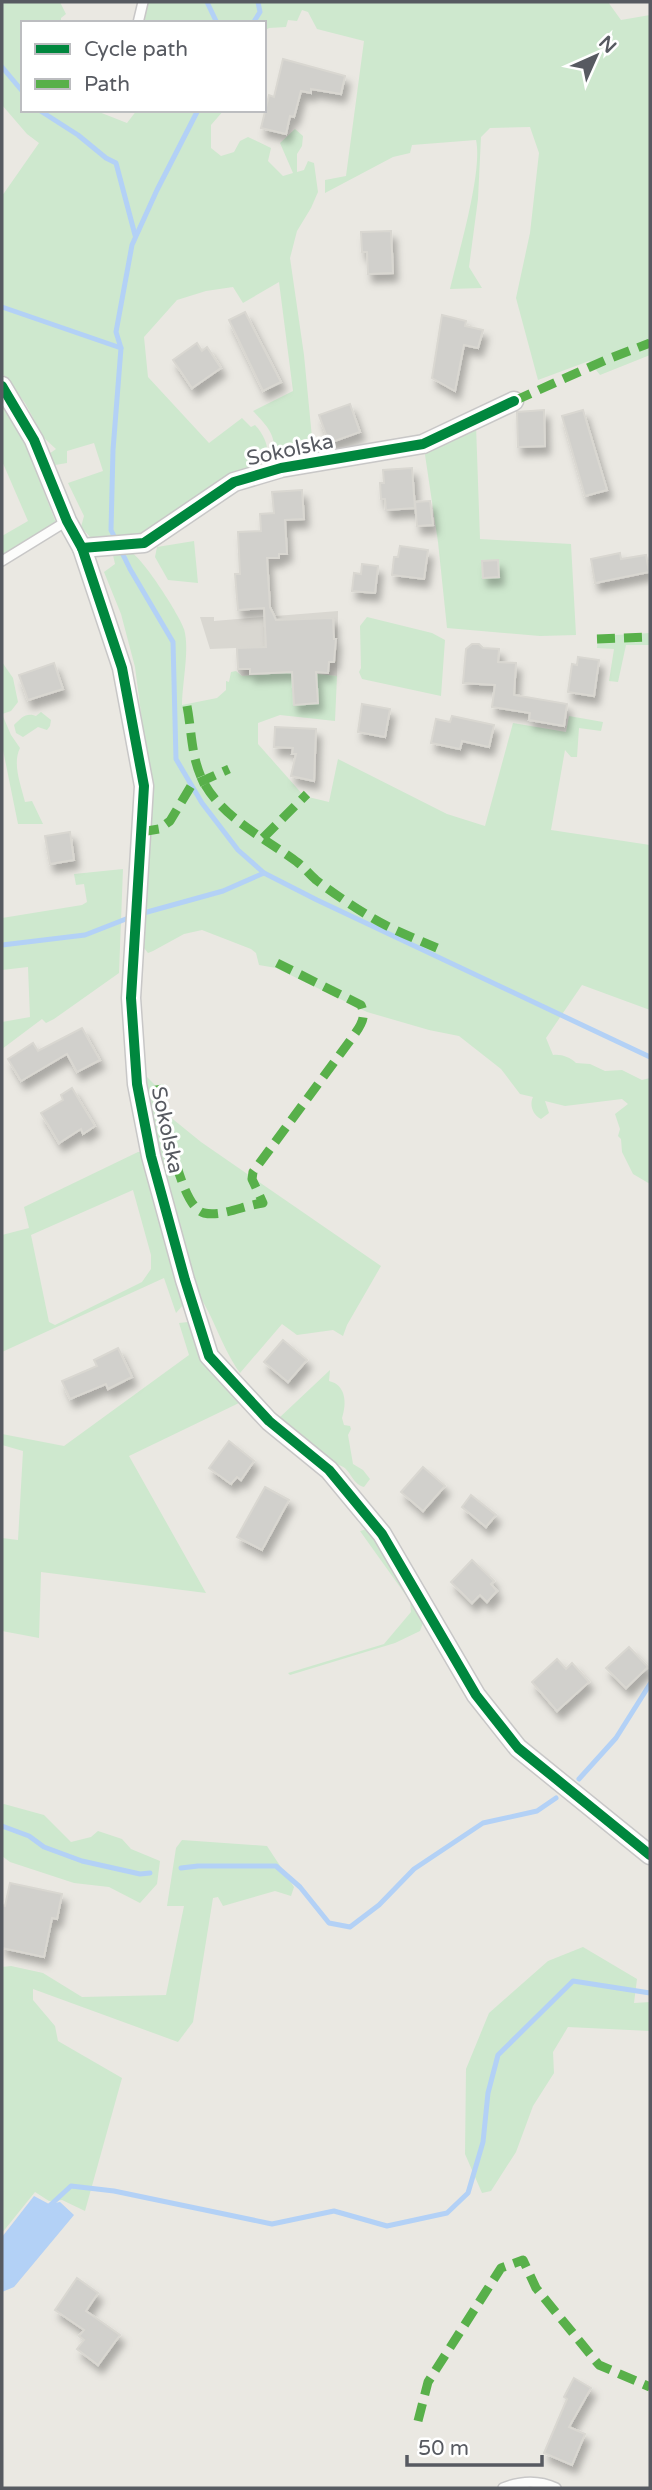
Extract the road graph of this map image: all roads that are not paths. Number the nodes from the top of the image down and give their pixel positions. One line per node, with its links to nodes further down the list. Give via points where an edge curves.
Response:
1 (143, 2): 2 (lane)
2 (138, 21)
3 (2, 386): 5 (street, Sokolska, via 34,440)
4 (514, 401): 6 (street, Sokolska, via 423,444 281,468 234,482 145,543)
5 (67, 521): 6 (street, Sokolska); 7 (lane)
6 (82, 548): 8 (street, Sokolska, via 122,668 144,786 131,998 137,1084 151,1156 209,1356 269,1421 329,1470 382,1534 475,1695 517,1748)
7 (2, 561)
8 (650, 1855)
9 (503, 2488): 10 (lane, via 519,2481)
10 (556, 2488)

